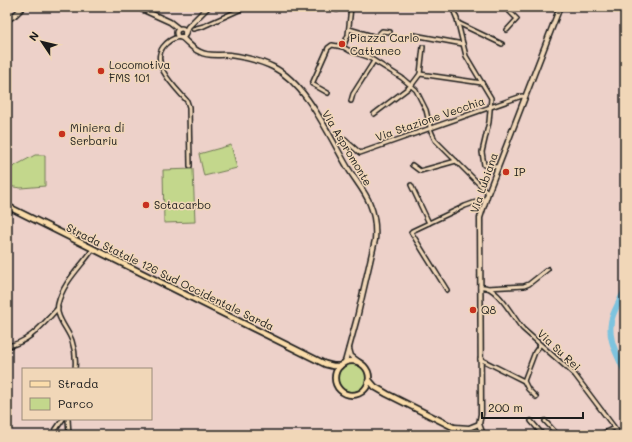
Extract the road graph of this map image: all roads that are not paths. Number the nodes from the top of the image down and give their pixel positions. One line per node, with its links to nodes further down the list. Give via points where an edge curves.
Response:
1 (23, 7): 9 (main road)
2 (137, 7): 15 (main road, Via Aspromonte, via 170,22)
3 (208, 7): 15 (main road)
4 (246, 7): 11 (street)
5 (351, 7): 12 (street)
6 (452, 7): 10 (street)
7 (506, 7): 13 (street, via 517,19)
8 (560, 7): 26 (main road, Via Lubiana)
9 (7, 20)
10 (458, 23): 17 (street); 18 (street)
11 (193, 29)
12 (349, 29): 14 (street, via 376,37 382,31); 19 (street)
13 (507, 30)
14 (390, 32)
15 (181, 33): 34 (street, via 165,45 160,62 164,72 189,107); 46 (main road, Via Aspromonte, via 193,49 200,53 229,55 268,65 287,76 309,102 370,202 376,228 375,240)
16 (414, 35): 17 (street)
17 (463, 44): 23 (street, via 466,56)
18 (502, 44)
19 (343, 47): 21 (street); 25 (street, via 332,45 328,48 312,84)
20 (422, 47): 22 (street)
21 (374, 61): 24 (street); 27 (street)
22 (420, 74): 23 (street); 24 (street)
23 (482, 83): 28 (street, via 491,98)
24 (411, 86): 29 (street); 30 (street, via 416,90 426,110)
25 (328, 93)
26 (525, 97): 28 (street, Via Stazione Vecchia); 35 (main road, Via Lubiana)
27 (350, 101)
28 (491, 108): 30 (street, Via Stazione Vecchia); 35 (street, via 482,152 484,165)
29 (374, 114)
30 (430, 128): 31 (street, Via Stazione Vecchia, via 360,153); 32 (street, via 434,140)
31 (344, 140)
32 (456, 161): 33 (street, via 420,171); 37 (street)
33 (412, 165)
34 (190, 166)
35 (498, 167): 37 (main road, Via Lubiana)
36 (410, 185): 39 (street)
37 (488, 195): 39 (street); 42 (main road, Via Lubiana, via 480,218)
38 (7, 206): 40 (main road, Strada Statale 126 Sud Occidentale Sarda)
39 (429, 223): 44 (street, via 411,232)
40 (93, 249): 45 (street, via 71,278 60,298); 52 (main road, Strada Statale 126 Sud Occidentale Sarda)
41 (548, 269): 43 (street, via 524,286)
42 (480, 287): 43 (street); 49 (main road, Via Lubiana)
43 (487, 288): 47 (street, Via Su Rei, via 495,293 515,320)
44 (447, 290)
45 (58, 308): 48 (street, via 30,338 16,345); 54 (street, via 72,340)
46 (350, 344): 50 (main road, Via Aspromonte); 51 (main road, via 351,356)
47 (540, 344): 57 (street); 67 (street, Via Su Rei, via 575,375)
48 (7, 346)
49 (480, 359): 57 (street); 65 (main road, Via Lubiana)
50 (345, 362): 51 (main road); 53 (main road)
51 (359, 362): 56 (main road, via 367,370)
52 (325, 364): 53 (main road); 55 (main road)
53 (340, 366): 55 (main road)
54 (75, 368)
55 (336, 374): 58 (main road, via 337,386 345,393 356,394)
56 (369, 380): 58 (main road); 59 (main road, via 375,388)
57 (524, 381): 60 (street)
58 (365, 389): 59 (main road)
59 (384, 392): 66 (main road)
60 (536, 397)
61 (62, 420): 68 (street)
62 (68, 420): 69 (street)
63 (531, 421): 72 (street)
64 (545, 421): 73 (street)
65 (479, 424): 66 (main road, via 464,428); 71 (main road, Via Lubiana)
66 (452, 426): 70 (main road)
67 (614, 428): 74 (street); 75 (street, Via Su Rei)
68 (52, 435)
69 (69, 435)
70 (468, 435)
71 (483, 435)
72 (543, 435)
73 (558, 435)
74 (600, 435)
75 (620, 435)

